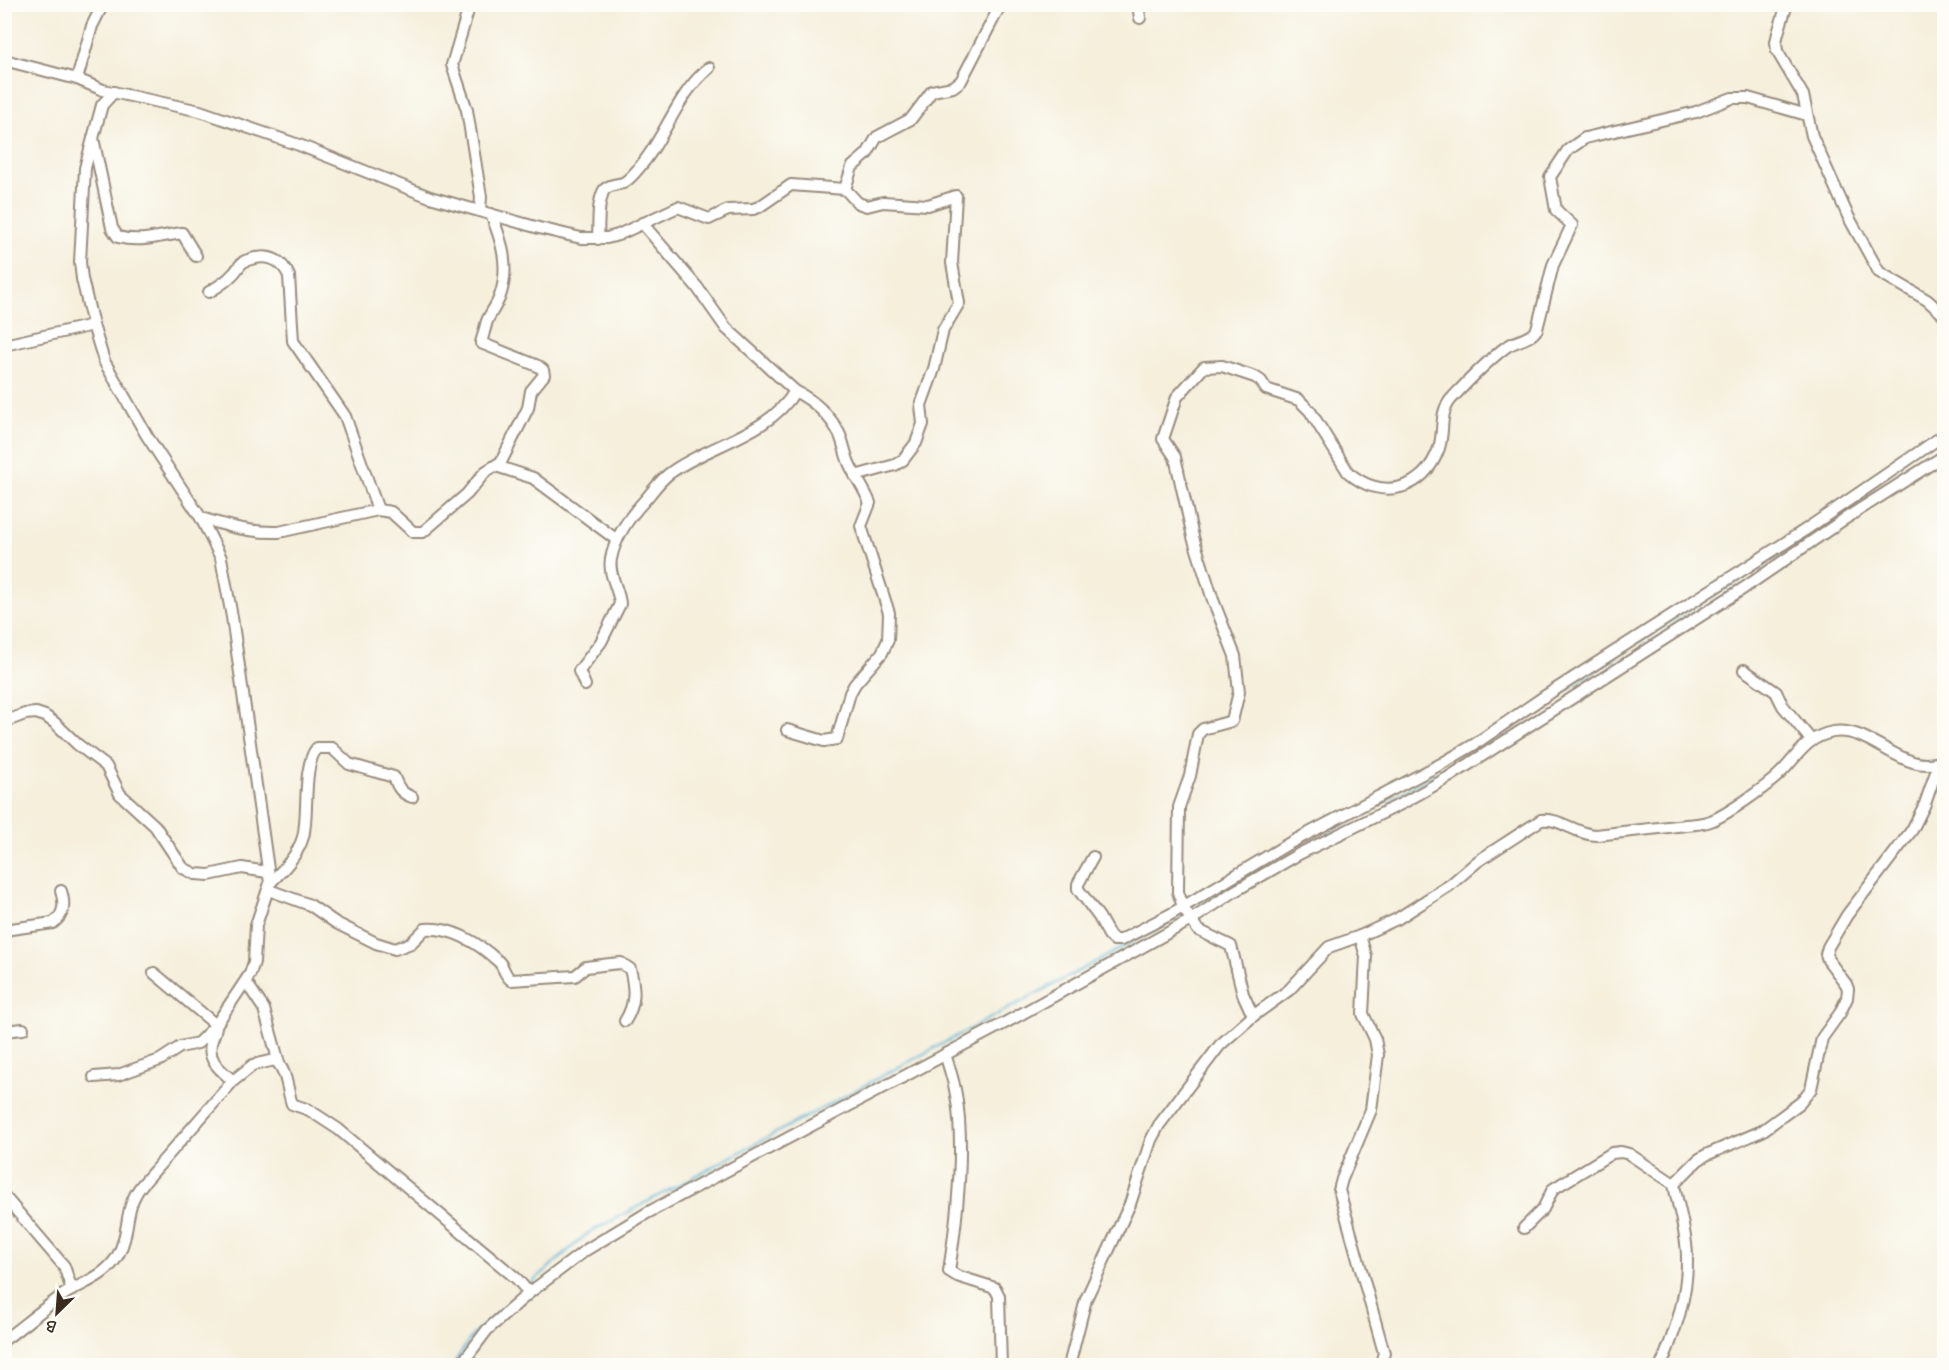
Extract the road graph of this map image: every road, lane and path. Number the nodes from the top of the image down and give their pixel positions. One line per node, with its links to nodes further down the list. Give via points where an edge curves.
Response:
1 (103, 4): 9 (street, via 92,26)
2 (470, 4): 16 (street, via 452,65 467,110)
3 (1001, 4): 15 (street, via 961,81 953,87 932,91 911,119 880,135 852,167)
4 (1138, 4): 6 (street)
5 (1787, 4): 13 (street, via 1777,51 1800,88)
6 (1140, 18)
7 (4, 60): 9 (street)
8 (709, 68): 19 (street, via 687,91 650,155 632,176 603,191)
9 (77, 79): 10 (street)
10 (92, 86): 11 (street); 12 (street)
11 (114, 92): 12 (street); 16 (street, via 200,111 420,193)
12 (102, 105): 14 (street)
13 (1807, 115): 22 (street, via 1812,136 1874,265); 45 (street, via 1740,97 1576,142 1550,177 1556,210 1572,225 1553,265 1537,329 1530,337 1507,346 1450,400 1443,411 1438,451 1420,477 1408,484 1381,490 1358,481 1348,472 1310,411 1299,400 1266,389 1258,378 1222,366 1202,369 1181,391 1163,439 1175,457 1193,537 1233,650 1239,692 1232,721 1198,734 1181,800 1177,885)
14 (93, 136): 20 (street, via 112,228 118,237 149,240 182,233); 23 (street, via 85,168 80,261)
15 (845, 189): 18 (street, via 791,185 753,209 728,210 709,219 678,207); 29 (street, via 858,203 867,206 884,202 919,206 957,197 952,255 959,303 943,330 921,405 921,431 909,452 895,465)
16 (480, 210): 17 (street)
17 (491, 214): 19 (street, via 581,238); 28 (street, via 504,253 503,286 481,343 538,366 544,375 531,391 528,408)
18 (642, 223): 19 (street, via 618,235); 25 (street, via 726,328)
19 (598, 238)
20 (196, 256)
21 (209, 292): 30 (street, via 230,278 244,262 268,257 285,268 293,341 345,416)
22 (1944, 315)
23 (93, 325): 24 (street); 31 (street, via 100,352 114,379)
24 (4, 345)
25 (795, 391): 29 (street, via 814,402 830,419); 32 (street, via 765,422 667,475 634,511)
26 (1944, 435): 34 (street, via 1805,530)
27 (1944, 456): 36 (street)
28 (496, 466): 30 (street, via 423,532 413,532 391,512); 32 (street, via 533,478)
29 (855, 476): 38 (street, via 870,503 861,526 889,614 888,640 850,693 837,739 824,741)
30 (378, 510): 31 (street, via 279,532 247,531)
31 (201, 519): 43 (street, via 221,558 232,617)
32 (617, 540): 35 (street, via 610,566 620,604 601,642 579,671)
33 (1744, 670): 39 (street, via 1776,692)
34 (1571, 679): 36 (street); 45 (street, via 1441,764 1297,839)
35 (585, 685)
36 (1577, 695): 45 (street, via 1403,803 1299,854 1235,891)
37 (4, 722): 43 (street, via 36,713 55,723 106,766 120,794 155,826 183,868 209,875 242,868)
38 (787, 730)
39 (1811, 740): 40 (street, via 1846,732 1910,761 1925,765); 47 (street, via 1774,780 1711,821 1596,835 1549,819 1541,820 1478,861 1450,885)
40 (1942, 762): 59 (street, via 1912,830 1852,907 1828,947 1828,960 1848,989 1847,998 1822,1038 1811,1089 1800,1103 1762,1131 1698,1160)
41 (412, 797): 43 (street, via 398,789 394,777 349,764 332,748 317,748 309,770 300,846)
42 (1093, 857): 45 (street, via 1078,889 1114,940 1170,914)
43 (268, 882): 49 (street, via 256,925 254,962); 51 (street, via 336,923 395,949 411,943 425,929 465,936 497,960 511,980 575,976 586,967 621,963 630,969 634,993 632,1011)
44 (61, 891): 46 (street, via 64,908 58,918 19,930)
45 (1186, 912): 50 (street, via 1203,934 1231,946); 55 (street, via 1014,1018)
46 (4, 930)
47 (1360, 936): 50 (street, via 1329,947 1289,990); 68 (street, via 1365,956 1363,1014 1378,1055 1371,1110 1339,1190 1384,1353)
48 (154, 973): 52 (street)
49 (246, 982): 52 (street); 56 (street, via 264,1010)
50 (1253, 1016): 67 (street, via 1220,1045 1151,1140 1130,1204 1086,1299)
51 (625, 1021)
52 (216, 1025): 57 (street, via 198,1043 180,1047 160,1060 118,1075); 58 (street, via 211,1056)
53 (23, 1029): 54 (street)
54 (4, 1031)
55 (945, 1054): 63 (street, via 647,1213); 66 (street, via 956,1097 960,1146 950,1271 995,1288 999,1296)
56 (279, 1063): 58 (street, via 269,1060 253,1065); 63 (street, via 291,1104 309,1110 338,1129)
57 (94, 1077)
58 (233, 1081): 62 (street, via 133,1197 122,1246 111,1265)
59 (1674, 1184): 61 (street, via 1629,1154 1612,1153 1552,1189 1543,1209); 69 (street, via 1687,1273 1676,1327)
60 (4, 1196): 62 (street, via 64,1266)
61 (1524, 1228)
62 (72, 1290): 64 (street)
63 (528, 1292): 65 (street, via 487,1330)
64 (4, 1340)
65 (460, 1365)
66 (1002, 1365)
67 (1069, 1365)
68 (1380, 1365)
69 (1661, 1365)

